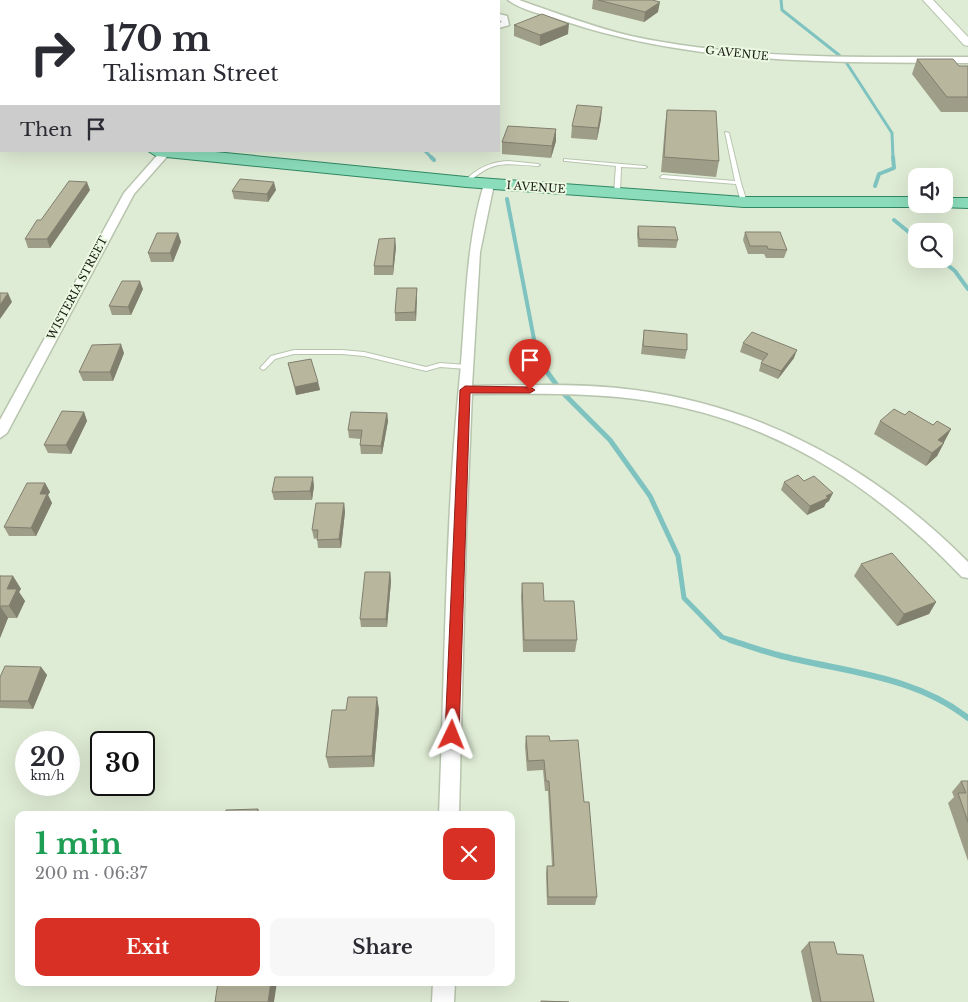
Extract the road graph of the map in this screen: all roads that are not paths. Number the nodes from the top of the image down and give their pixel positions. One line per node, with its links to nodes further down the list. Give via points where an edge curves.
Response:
1 (512, 0): 6 (street, G AVENUE, via 631,38 734,54)
2 (928, 0): 5 (street)
3 (500, 16): 4 (street, via 506,23)
4 (500, 26)
5 (968, 43)
6 (968, 60)
7 (727, 132): 15 (lane)
8 (161, 152): 14 (main road, I AVENUE); 25 (street, WISTERIA STREET, via 128,193)
9 (566, 160): 11 (lane)
10 (538, 165): 14 (lane, via 494,162)
11 (619, 165): 12 (lane); 17 (lane)
12 (645, 167)
13 (663, 177): 15 (lane)
14 (466, 182): 16 (main road, I AVENUE)
15 (738, 183): 18 (lane)
16 (489, 184): 17 (main road, I AVENUE); 22 (street, via 479,216 473,254)
17 (617, 193): 18 (main road, I AVENUE)
18 (744, 202): 19 (main road, I AVENUE)
19 (908, 202)
20 (953, 203): 21 (main road)
21 (968, 203)
22 (468, 367): 23 (lane, via 440,365 426,369 364,354 294,352 273,356); 24 (street)
23 (263, 368)
24 (465, 390): 26 (street, via 546,390 658,398 738,418 801,444 853,473 937,538); 27 (street)
25 (0, 433)
26 (968, 572)
27 (450, 811)
28 (444, 986): 29 (street)
29 (443, 1002)

